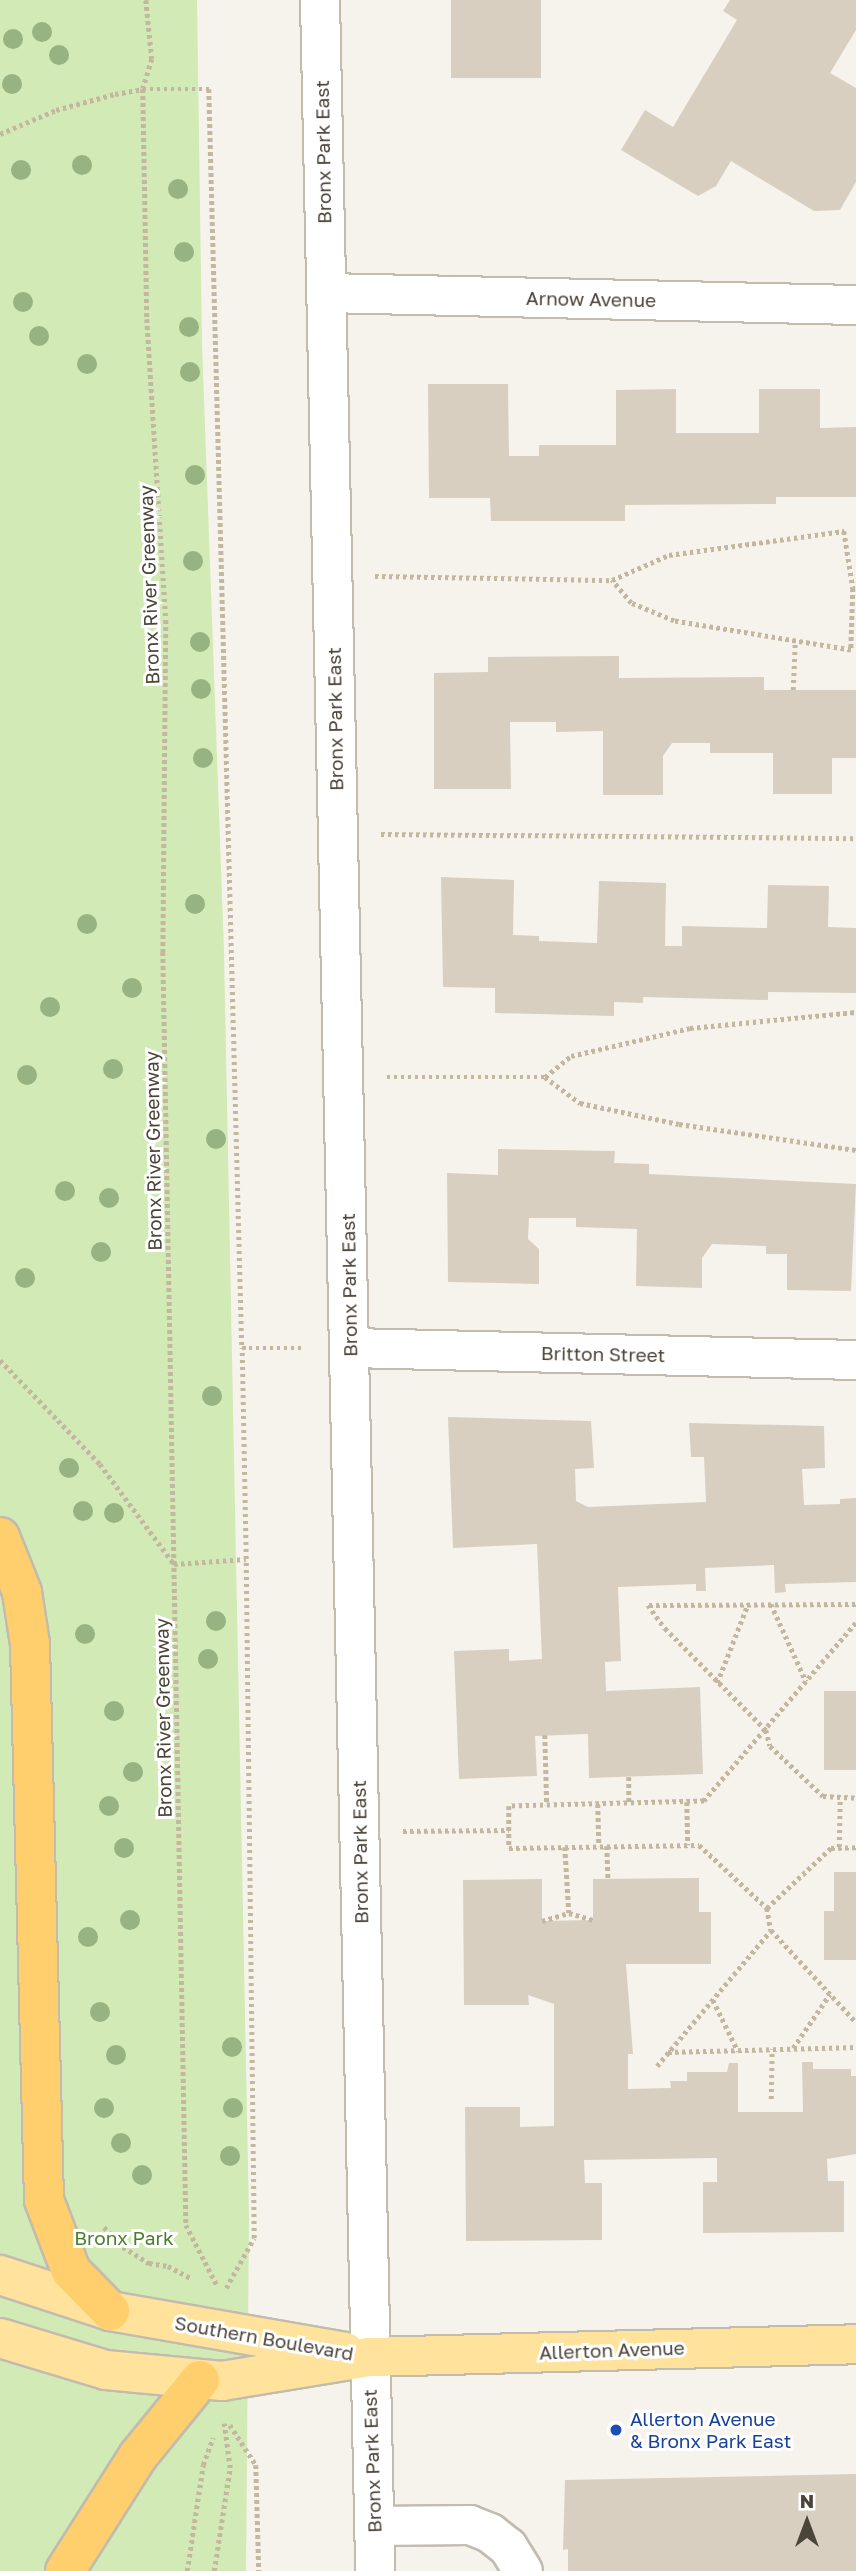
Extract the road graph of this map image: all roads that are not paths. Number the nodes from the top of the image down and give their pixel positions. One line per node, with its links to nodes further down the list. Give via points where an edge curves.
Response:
1 (320, 0): 2 (street, Bronx Park East)
2 (326, 293): 3 (street, Arnow Avenue); 4 (street, Bronx Park East)
3 (856, 305)
4 (351, 1348): 5 (street, Britton Street); 11 (street, Bronx Park East)
5 (856, 1360)
6 (0, 1537): 8 (highway, via 22,1591 30,1644 44,2200 71,2271)
7 (0, 2275): 8 (main road, Southern Boulevard)
8 (110, 2311): 11 (main road, Southern Boulevard, via 222,2327)
9 (0, 2338): 12 (main road, Southern Boulevard, via 106,2370)
10 (856, 2344): 11 (main road, Allerton Avenue)
11 (369, 2357): 12 (main road, Southern Boulevard, via 222,2381); 13 (street, Bronx Park East)
12 (200, 2380): 14 (highway, via 138,2456)
13 (374, 2526): 15 (street, Bronx Park East); 16 (street, via 470,2525 508,2547)
14 (65, 2571)
15 (375, 2571)
16 (523, 2571)

